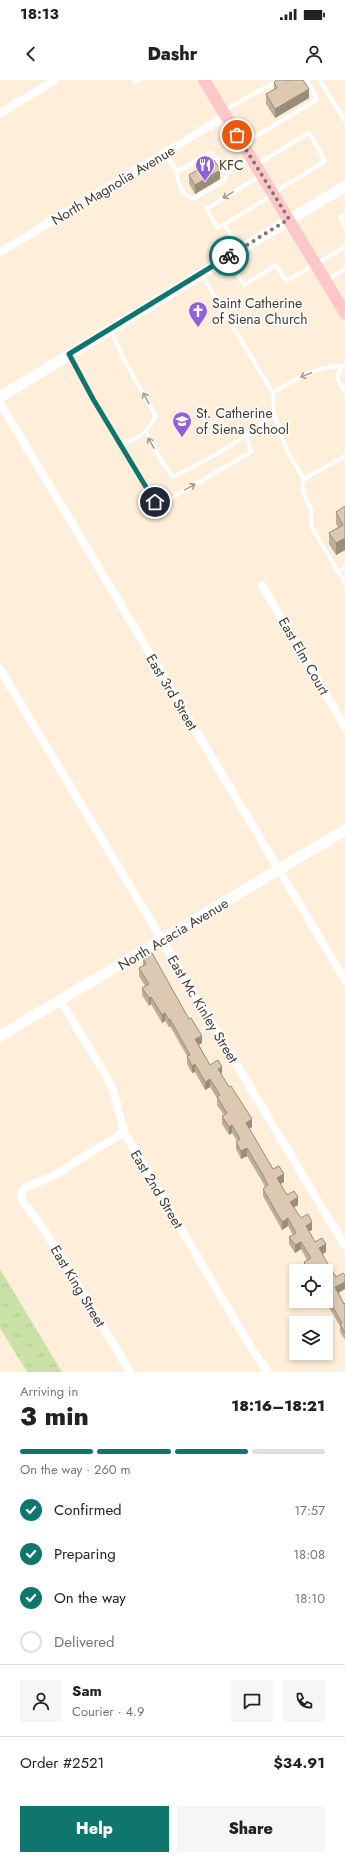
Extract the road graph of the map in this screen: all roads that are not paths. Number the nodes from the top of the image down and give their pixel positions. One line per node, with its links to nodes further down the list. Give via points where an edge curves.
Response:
1 (55, 80): 8 (street)
2 (134, 80): 3 (lane)
3 (139, 80)
4 (204, 80): 9 (main road)
5 (279, 80): 9 (lane)
6 (307, 80): 11 (lane, via 316,95 316,100)
7 (320, 80): 10 (lane)
8 (0, 113)
9 (224, 114): 11 (main road); 12 (street, North Magnolia Avenue)
10 (345, 121)
11 (243, 144): 13 (main road)
12 (165, 154): 14 (lane); 25 (street, North Magnolia Avenue)
13 (253, 161): 15 (lane); 16 (main road); 18 (lane, via 309,133 325,161)
14 (176, 170): 15 (lane, via 181,170 209,153 213,154); 15 (lane, via 178,181 188,197 193,199 224,181)
15 (228, 172)
16 (262, 175): 18 (main road); 21 (lane, one-way to 21, via 206,208 218,228)
17 (345, 186): 20 (street)
18 (273, 194): 20 (main road); 21 (lane)
19 (345, 214): 22 (lane, via 340,217)
20 (289, 219): 24 (street); 27 (main road)
21 (224, 224): 24 (lane)
22 (345, 226)
23 (345, 247): 27 (lane)
24 (240, 249): 26 (street)
25 (0, 252)
26 (227, 257): 27 (lane, via 244,285 276,265 286,281); 29 (street)
27 (315, 264): 30 (main road)
28 (345, 269): 30 (lane)
29 (201, 273): 32 (street); 36 (lane)
30 (326, 281): 31 (main road)
31 (345, 313)
32 (110, 329): 33 (street); 40 (lane, one-way to 32, via 156,416 123,358)
33 (69, 354): 37 (street); 42 (lane)
34 (343, 365): 35 (lane, via 337,378); 36 (lane, one-way to 36, via 331,366 302,376)
35 (345, 392)
36 (273, 393): 39 (lane)
37 (0, 397)
38 (0, 403): 52 (street, East 3rd Street)
39 (274, 414): 41 (lane); 44 (lane, via 287,451)
40 (146, 432): 41 (lane, one-way to 40, via 198,465 173,477); 42 (lane, via 129,442)
41 (246, 435): 42 (lane, one-way to 41, via 155,502 168,500 251,452)
42 (119, 442)
43 (345, 456): 44 (lane)
44 (304, 479): 46 (lane, via 302,487 311,509 311,526)
45 (345, 568): 46 (lane)
46 (338, 572): 47 (lane)
47 (345, 583)
48 (262, 585): 50 (street, East Elm Court)
49 (0, 669): 53 (street, East Mc Kinley Street)
50 (345, 727)
51 (345, 832): 52 (street, North Acacia Avenue)
52 (278, 871): 53 (street, North Acacia Avenue); 54 (street, East 3rd Street)
53 (161, 941): 55 (street, North Acacia Avenue); 58 (street, East Mc Kinley Street)
54 (345, 980)
55 (60, 1000): 56 (street, North Acacia Avenue); 57 (street, East 2nd Street, via 108,1079)
56 (0, 1036)
57 (124, 1132): 59 (street, East King Street, via 53,1176 26,1187 20,1196 45,1231); 60 (street, East 2nd Street, via 253,1351)
58 (345, 1246)
59 (130, 1372)
60 (268, 1372)

